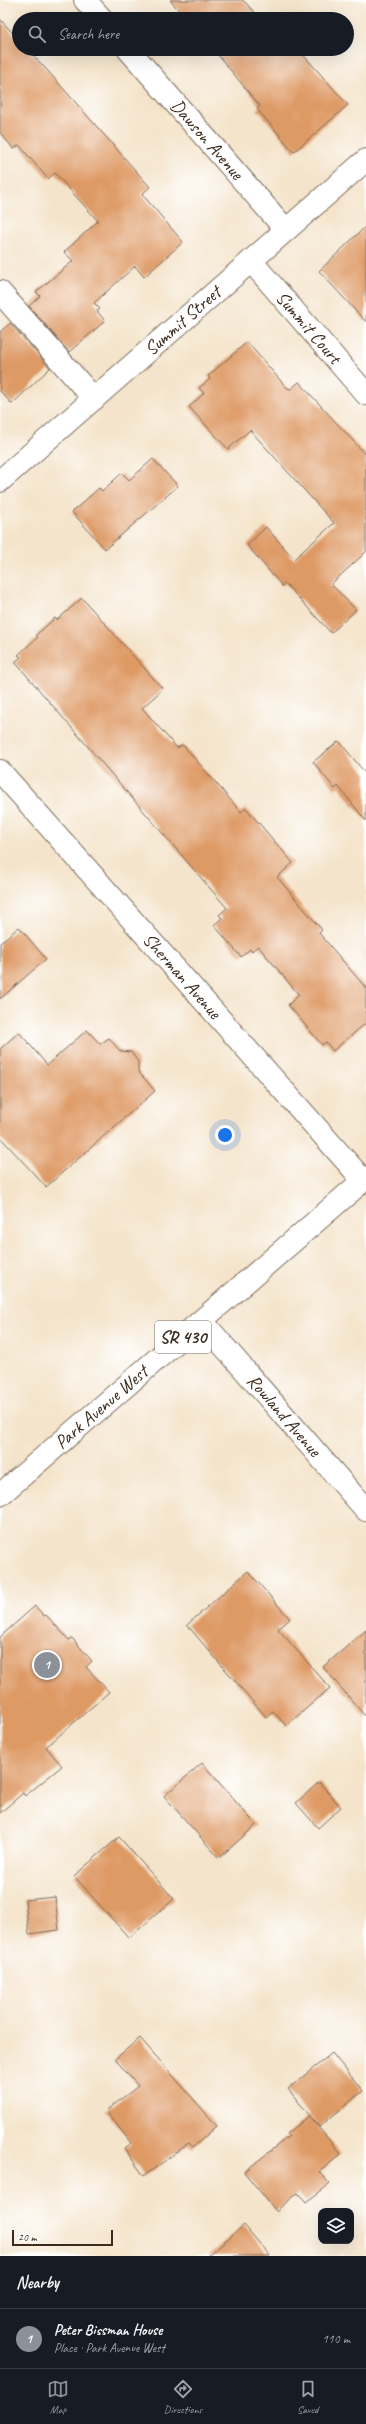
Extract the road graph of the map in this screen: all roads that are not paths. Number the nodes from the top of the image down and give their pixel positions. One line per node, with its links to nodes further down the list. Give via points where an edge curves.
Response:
1 (85, 0): 2 (street)
2 (96, 12)
3 (134, 56): 5 (street, Dawson Avenue)
4 (366, 160): 5 (street, Summit Street)
5 (286, 230): 6 (street, Summit Street)
6 (251, 261): 8 (street, Summit Court); 9 (street, Summit Street)
7 (0, 292): 9 (street)
8 (366, 394)
9 (94, 399): 10 (street, Summit Street)
10 (0, 482)
11 (0, 771): 12 (street, Sherman Avenue)
12 (365, 1179): 13 (street, Park Avenue West / SR 430)
13 (202, 1321): 14 (street, Park Avenue West / SR 430); 15 (street, Rowland Avenue)
14 (0, 1495)
15 (366, 1510)

